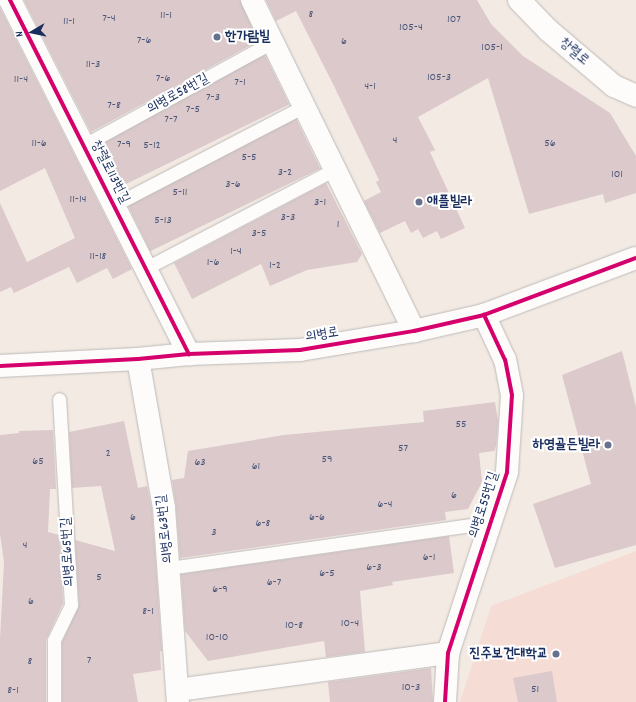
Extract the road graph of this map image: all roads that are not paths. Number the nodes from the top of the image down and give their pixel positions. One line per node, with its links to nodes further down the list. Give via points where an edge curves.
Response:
1 (10, 0): 7 (street, 창렬로113번길)
2 (252, 0): 4 (street)
3 (519, 0): 5 (street, 창렬로, via 548,30 614,86)
4 (272, 42): 6 (street); 7 (lane, 의병로58번길)
5 (636, 96)
6 (304, 106): 8 (street); 9 (lane)
7 (84, 145): 9 (street, 창렬로113번길)
8 (335, 169): 11 (lane); 13 (street)
9 (114, 205): 11 (street, 창렬로113번길)
10 (636, 258): 12 (street, 의병로)
11 (146, 268): 14 (street, 창렬로113번길)
12 (484, 315): 13 (street, 의병로); 18 (street, 의병로55번길, via 505,360 512,395 507,472)
13 (414, 331): 14 (street, 의병로, via 300,350)
14 (189, 354): 15 (street, 의병로)
15 (138, 358): 16 (street, 의병로); 19 (street, 의병로63번길, via 164,508)
16 (0, 366)
17 (59, 399): 22 (lane, 의병로65번길, via 71,605 54,640)
18 (491, 522): 19 (lane, 의병로55번길); 20 (street, 의병로55번길)
19 (169, 568): 21 (street, 의병로63번길)
20 (448, 653): 21 (street); 23 (street, 의병로55번길)
21 (178, 696)
22 (54, 702)
23 (445, 702)

